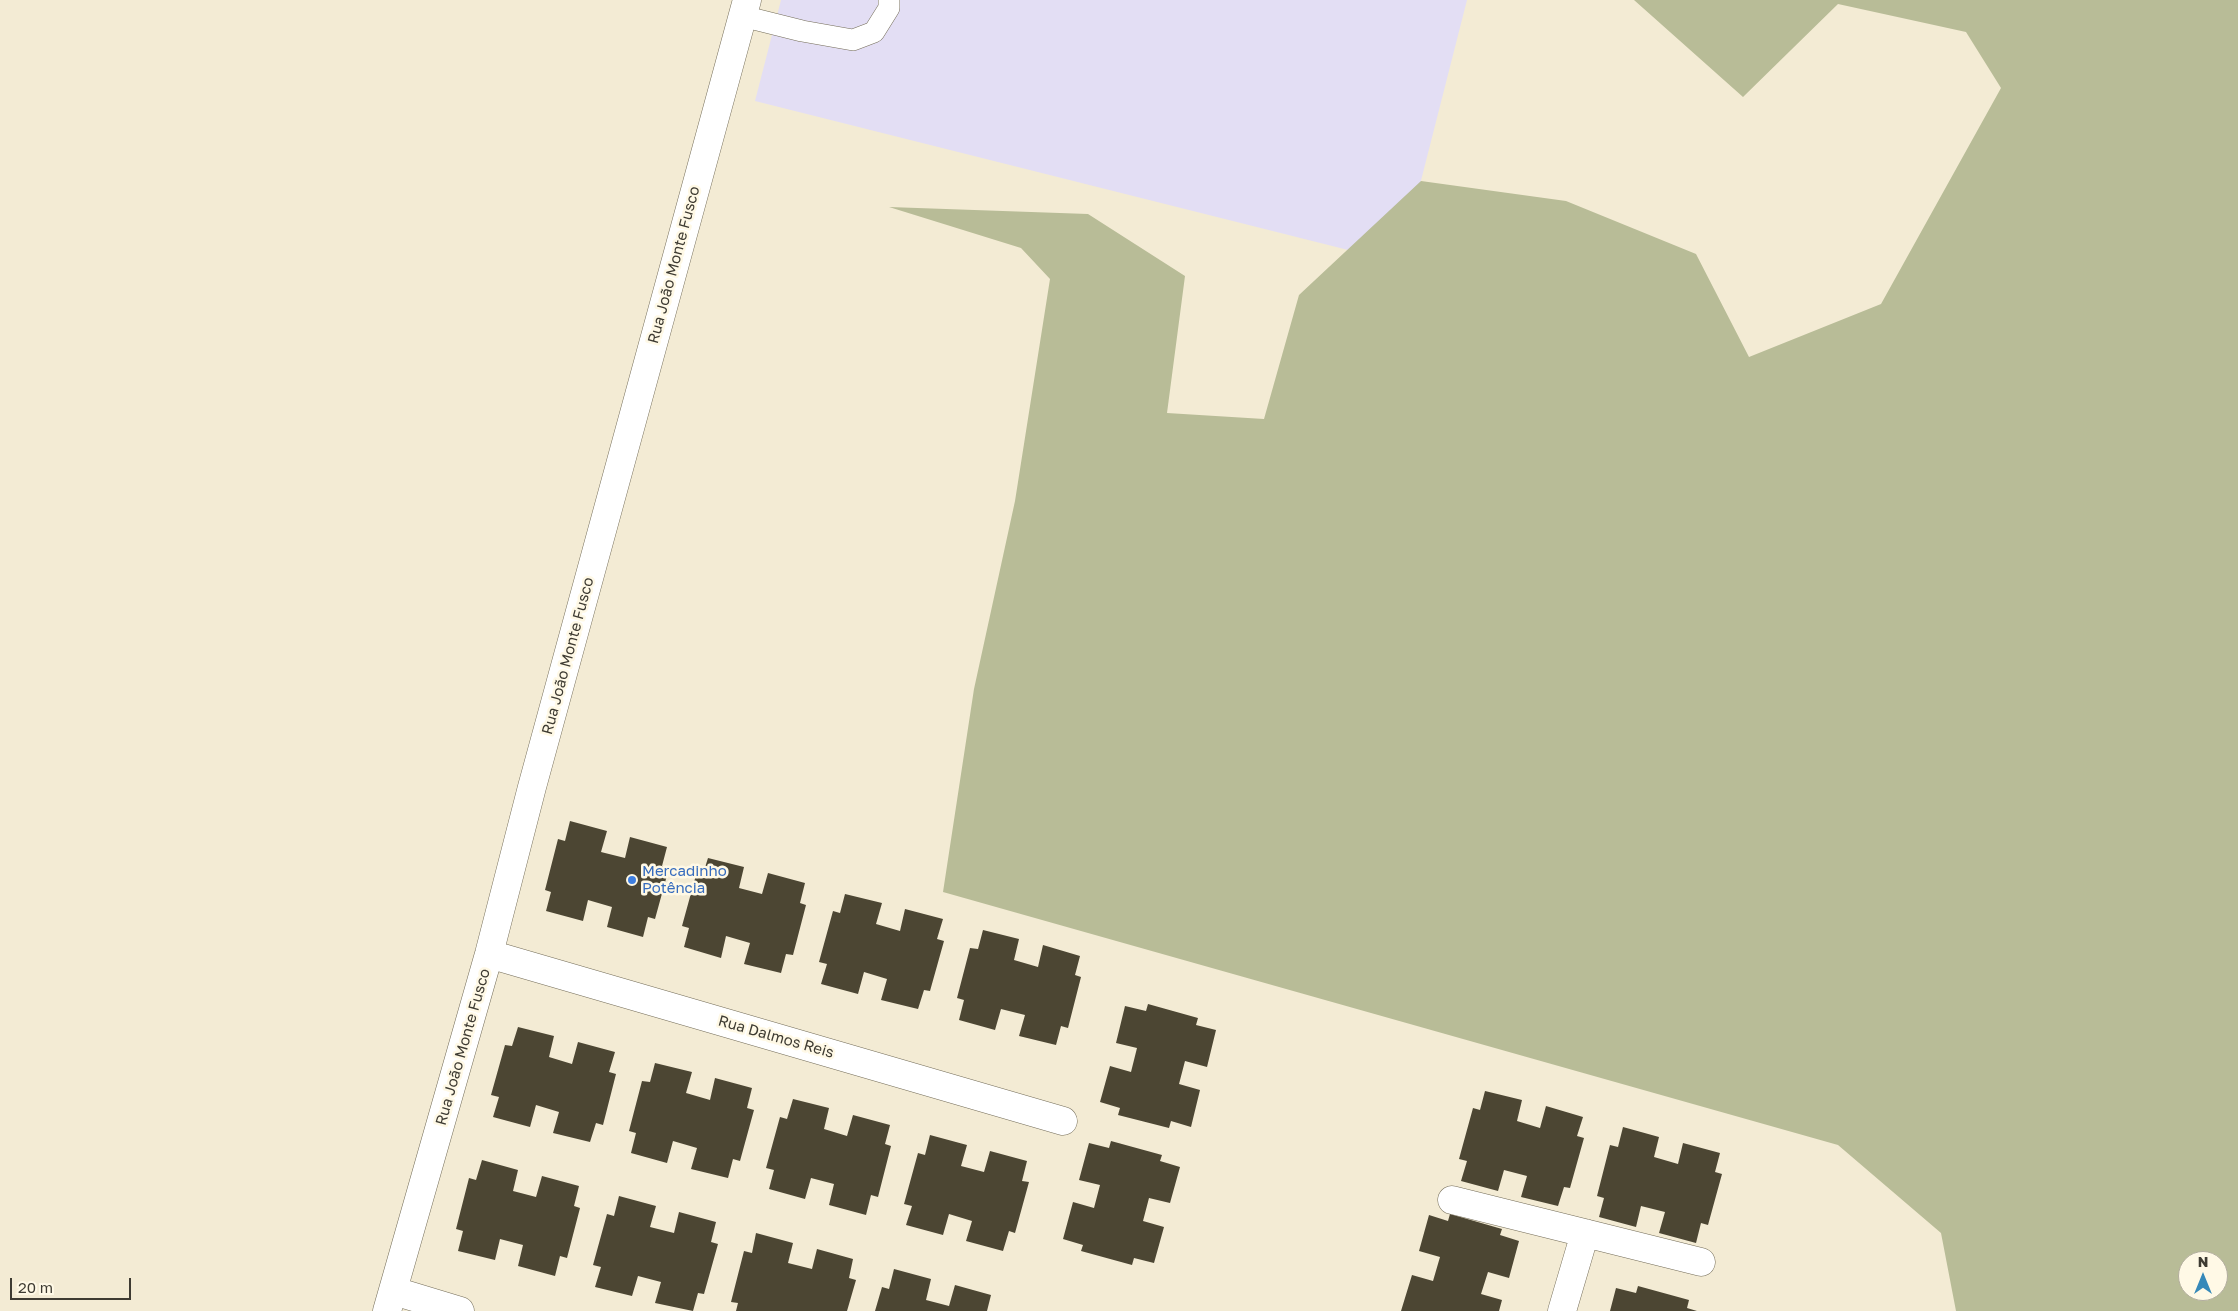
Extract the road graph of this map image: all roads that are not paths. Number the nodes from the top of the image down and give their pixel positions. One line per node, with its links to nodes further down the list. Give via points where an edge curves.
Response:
1 (889, 0): 2 (lane, via 889,8 874,32 853,40 802,31)
2 (744, 8): 3 (street, Rua João Monte Fusco)
3 (489, 954): 4 (street, Rua Dalmos Reis); 8 (street, Rua João Monte Fusco)
4 (1063, 1121)
5 (1452, 1200): 6 (street)
6 (1585, 1233): 7 (street); 10 (street)
7 (1701, 1262)
8 (390, 1301): 9 (street)
9 (460, 1311)
10 (1562, 1311)

